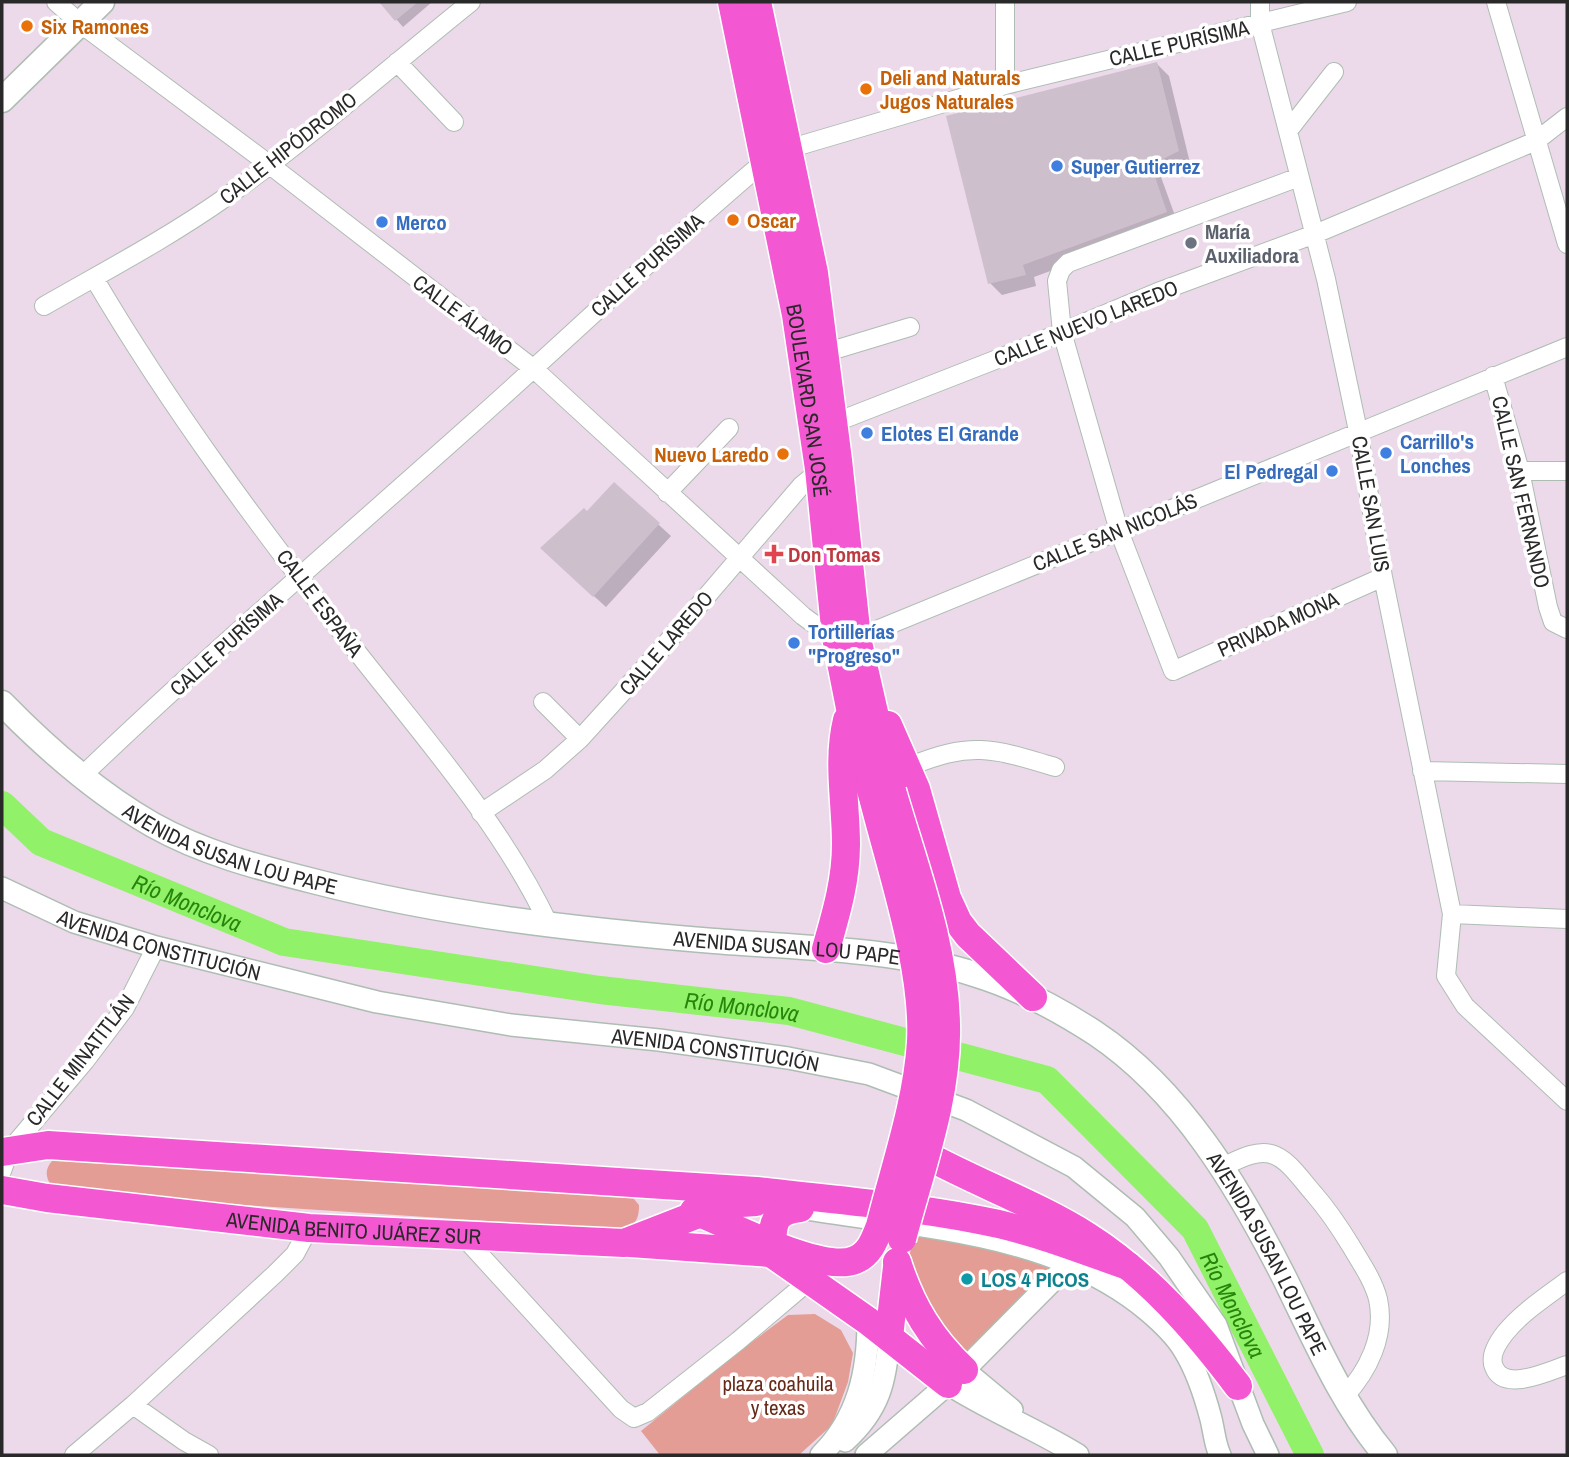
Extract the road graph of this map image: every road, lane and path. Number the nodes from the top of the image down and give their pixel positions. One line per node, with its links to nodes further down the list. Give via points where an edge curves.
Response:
1 (55, 2): 11 (street, CALLE ÁLAMO)
2 (102, 2): 11 (main road)
3 (471, 2): 12 (street, CALLE HIPÓDROMO)
4 (732, 2): 20 (main road, BOULEVARD SAN JOSÉ)
5 (757, 2): 20 (main road, BOULEVARD SAN JOSÉ)
6 (1005, 2): 14 (street)
7 (1260, 2): 10 (street, CALLE SAN LUIS)
8 (1347, 2): 10 (street, CALLE PURÍSIMA)
9 (1496, 2): 19 (street)
10 (1260, 23): 14 (street, CALLE PURÍSIMA); 18 (street, CALLE SAN LUIS)
11 (81, 24): 15 (main road); 21 (street, CALLE ÁLAMO)
12 (397, 62): 17 (street); 21 (street, CALLE HIPÓDROMO)
13 (1334, 72): 18 (street)
14 (1005, 85): 20 (street, CALLE PURÍSIMA)
15 (2, 100)
16 (1567, 117): 19 (street, CALLE NUEVO LAREDO)
17 (454, 122)
18 (1288, 131): 22 (street, CALLE SAN LUIS)
19 (1536, 141): 25 (street, CALLE NUEVO LAREDO); 26 (street)
20 (776, 155): 23 (main road, BOULEVARD SAN JOSÉ); 24 (main road, BOULEVARD SAN JOSÉ); 34 (street, CALLE PURÍSIMA, via 629,280)
21 (270, 165): 28 (street, CALLE HIPÓDROMO, via 224,199); 34 (street, CALLE ÁLAMO)
22 (1299, 177): 25 (street, CALLE SAN LUIS); 31 (street, via 1068,263 1057,281)
23 (772, 197): 24 (main road); 27 (main road, BOULEVARD SAN JOSÉ)
24 (806, 228): 27 (main road); 33 (main road, BOULEVARD SAN JOSÉ)
25 (1315, 234): 31 (street, CALLE NUEVO LAREDO); 38 (street, CALLE SAN LUIS)
26 (1567, 244)
27 (789, 276): 36 (main road, BOULEVARD SAN JOSÉ)
28 (94, 278): 29 (street, CALLE HIPÓDROMO); 46 (street, CALLE ESPAÑA, via 199,439)
29 (44, 306)
30 (910, 327): 33 (street)
31 (1062, 332): 36 (street, CALLE NUEVO LAREDO); 43 (street)
32 (1567, 347): 35 (street, CALLE SAN NICOLÁS)
33 (824, 353): 36 (main road, BOULEVARD SAN JOSÉ)
34 (534, 369): 42 (street, CALLE ÁLAMO); 46 (street, CALLE PURÍSIMA)
35 (1493, 376): 38 (street, CALLE SAN NICOLÁS); 40 (street, CALLE SAN FERNANDO)
36 (823, 427): 39 (main road, BOULEVARD SAN JOSÉ)
37 (729, 428): 42 (street)
38 (1358, 431): 43 (street, CALLE SAN NICOLÁS); 45 (street, CALLE SAN LUIS)
39 (829, 465): 44 (street, CALLE LAREDO, via 801,486); 48 (main road, BOULEVARD SAN JOSÉ)
40 (1520, 471): 41 (street); 47 (street, CALLE SAN FERNANDO, via 1548,607 1553,622)
41 (1567, 471)
42 (667, 493): 44 (street, CALLE ÁLAMO)
43 (1119, 531): 45 (street, PRIVADA MONA, via 1173,671); 48 (street, CALLE SAN NICOLÁS)
44 (738, 558): 48 (street, CALLE ÁLAMO, via 809,621); 52 (street, CALLE LAREDO)
45 (1383, 577): 55 (street, CALLE SAN LUIS)
46 (300, 579): 57 (street, CALLE PURÍSIMA); 59 (street, CALLE ESPAÑA)
47 (1567, 629)
48 (847, 637): 49 (main road, BOULEVARD SAN JOSÉ)
49 (860, 701): 53 (main road, via 888,725); 58 (main road, BOULEVARD SAN JOSÉ); 65 (main road, via 841,753 845,872)
50 (543, 702): 52 (street)
51 (2, 703): 57 (main road, AVENIDA SUSAN LOU PAPE)
52 (580, 739): 59 (street, CALLE LAREDO, via 545,771)
53 (908, 767): 54 (street, via 971,748); 66 (main road, via 957,922)
54 (1055, 767)
55 (1422, 771): 56 (street); 61 (street, CALLE SAN LUIS)
56 (1567, 774)
57 (83, 775): 63 (main road, AVENIDA SUSAN LOU PAPE, via 152,824 217,855 346,890)
58 (883, 796): 69 (main road, bridge, via 936,945 944,994 943,1068); 80 (main road, bridge, via 920,1000 921,1043)
59 (481, 813): 63 (street, CALLE ESPAÑA, via 524,875)
60 (2, 888): 64 (street, AVENIDA CONSTITUCIÓN, via 74,922)
61 (1452, 914): 62 (street); 67 (street, CALLE SAN LUIS, via 1446,971 1450,985 1465,1006)
62 (1567, 919)
63 (549, 925): 65 (main road, AVENIDA SUSAN LOU PAPE)
64 (156, 947): 70 (street, CALLE MINATITLÁN, via 125,1008); 89 (street, AVENIDA CONSTITUCIÓN, via 377,1002 511,1025 788,1058 869,1074 966,1110 1074,1167 1135,1217 1216,1325)
65 (826, 949): 66 (main road, AVENIDA SUSAN LOU PAPE, via 939,965)
66 (1033, 997): 71 (main road, AVENIDA SUSAN LOU PAPE, via 1096,1034 1142,1070 1168,1096)
67 (1567, 1101)
68 (48, 1145): 70 (main road); 72 (main road); 74 (main road, via 29,1157 24,1171 28,1185)
69 (924, 1154): 80 (main road, bridge); 83 (main road, via 1085,1235)
70 (4, 1158)
71 (1220, 1168): 91 (main road, AVENIDA SUSAN LOU PAPE, via 1255,1223); 91 (street, via 1258,1153 1282,1159 1319,1200 1364,1268 1379,1307 1375,1347 1363,1375)
72 (631, 1186): 76 (main road); 79 (main road, via 649,1204 650,1212 645,1229); 83 (main road, via 755,1191 980,1220 1032,1232)
73 (2, 1190): 74 (main road, AVENIDA BENITO JUÁREZ SUR)
74 (47, 1198): 77 (main road, AVENIDA BENITO JUÁREZ SUR)
75 (800, 1208): 76 (main road, AVENIDA BENITO JUÁREZ SUR, via 749,1202); 81 (main road, via 777,1217); 82 (street, via 955,1233)
76 (701, 1213): 79 (main road, AVENIDA BENITO JUÁREZ SUR); 81 (main road)
77 (309, 1228): 78 (main road, AVENIDA BENITO JUÁREZ SUR); 92 (street, via 295,1254)
78 (461, 1234): 79 (main road, AVENIDA BENITO JUÁREZ SUR); 84 (street, via 634,1418 644,1415)
79 (632, 1239): 81 (main road)
80 (893, 1242): 81 (main road, via 849,1262); 86 (main road); 88 (main road, via 905,1287)
81 (771, 1248): 84 (main road)
82 (1070, 1263): 88 (street); 94 (street, via 1124,1292 1183,1348 1210,1413)
83 (1128, 1266): 89 (main road, via 1178,1313)
84 (810, 1280): 86 (main road)
85 (1567, 1281): 87 (street, via 1505,1332 1492,1360 1496,1372 1509,1380)
86 (879, 1329): 88 (main road); 90 (street, via 887,1364); 97 (street, via 857,1401 846,1424)
87 (1567, 1365)
88 (956, 1377): 93 (street); 99 (street)
89 (1238, 1386): 100 (street, AVENIDA CONSTITUCIÓN)
90 (882, 1390): 93 (street); 98 (street, via 855,1432)
91 (1344, 1397): 101 (main road, AVENIDA SUSAN LOU PAPE)
92 (133, 1405): 95 (street); 96 (street)
93 (870, 1451)
94 (1218, 1454)
95 (74, 1455)
96 (209, 1455)
97 (821, 1455)
98 (826, 1455)
99 (1078, 1455)
100 (1268, 1455)
101 (1385, 1455)

